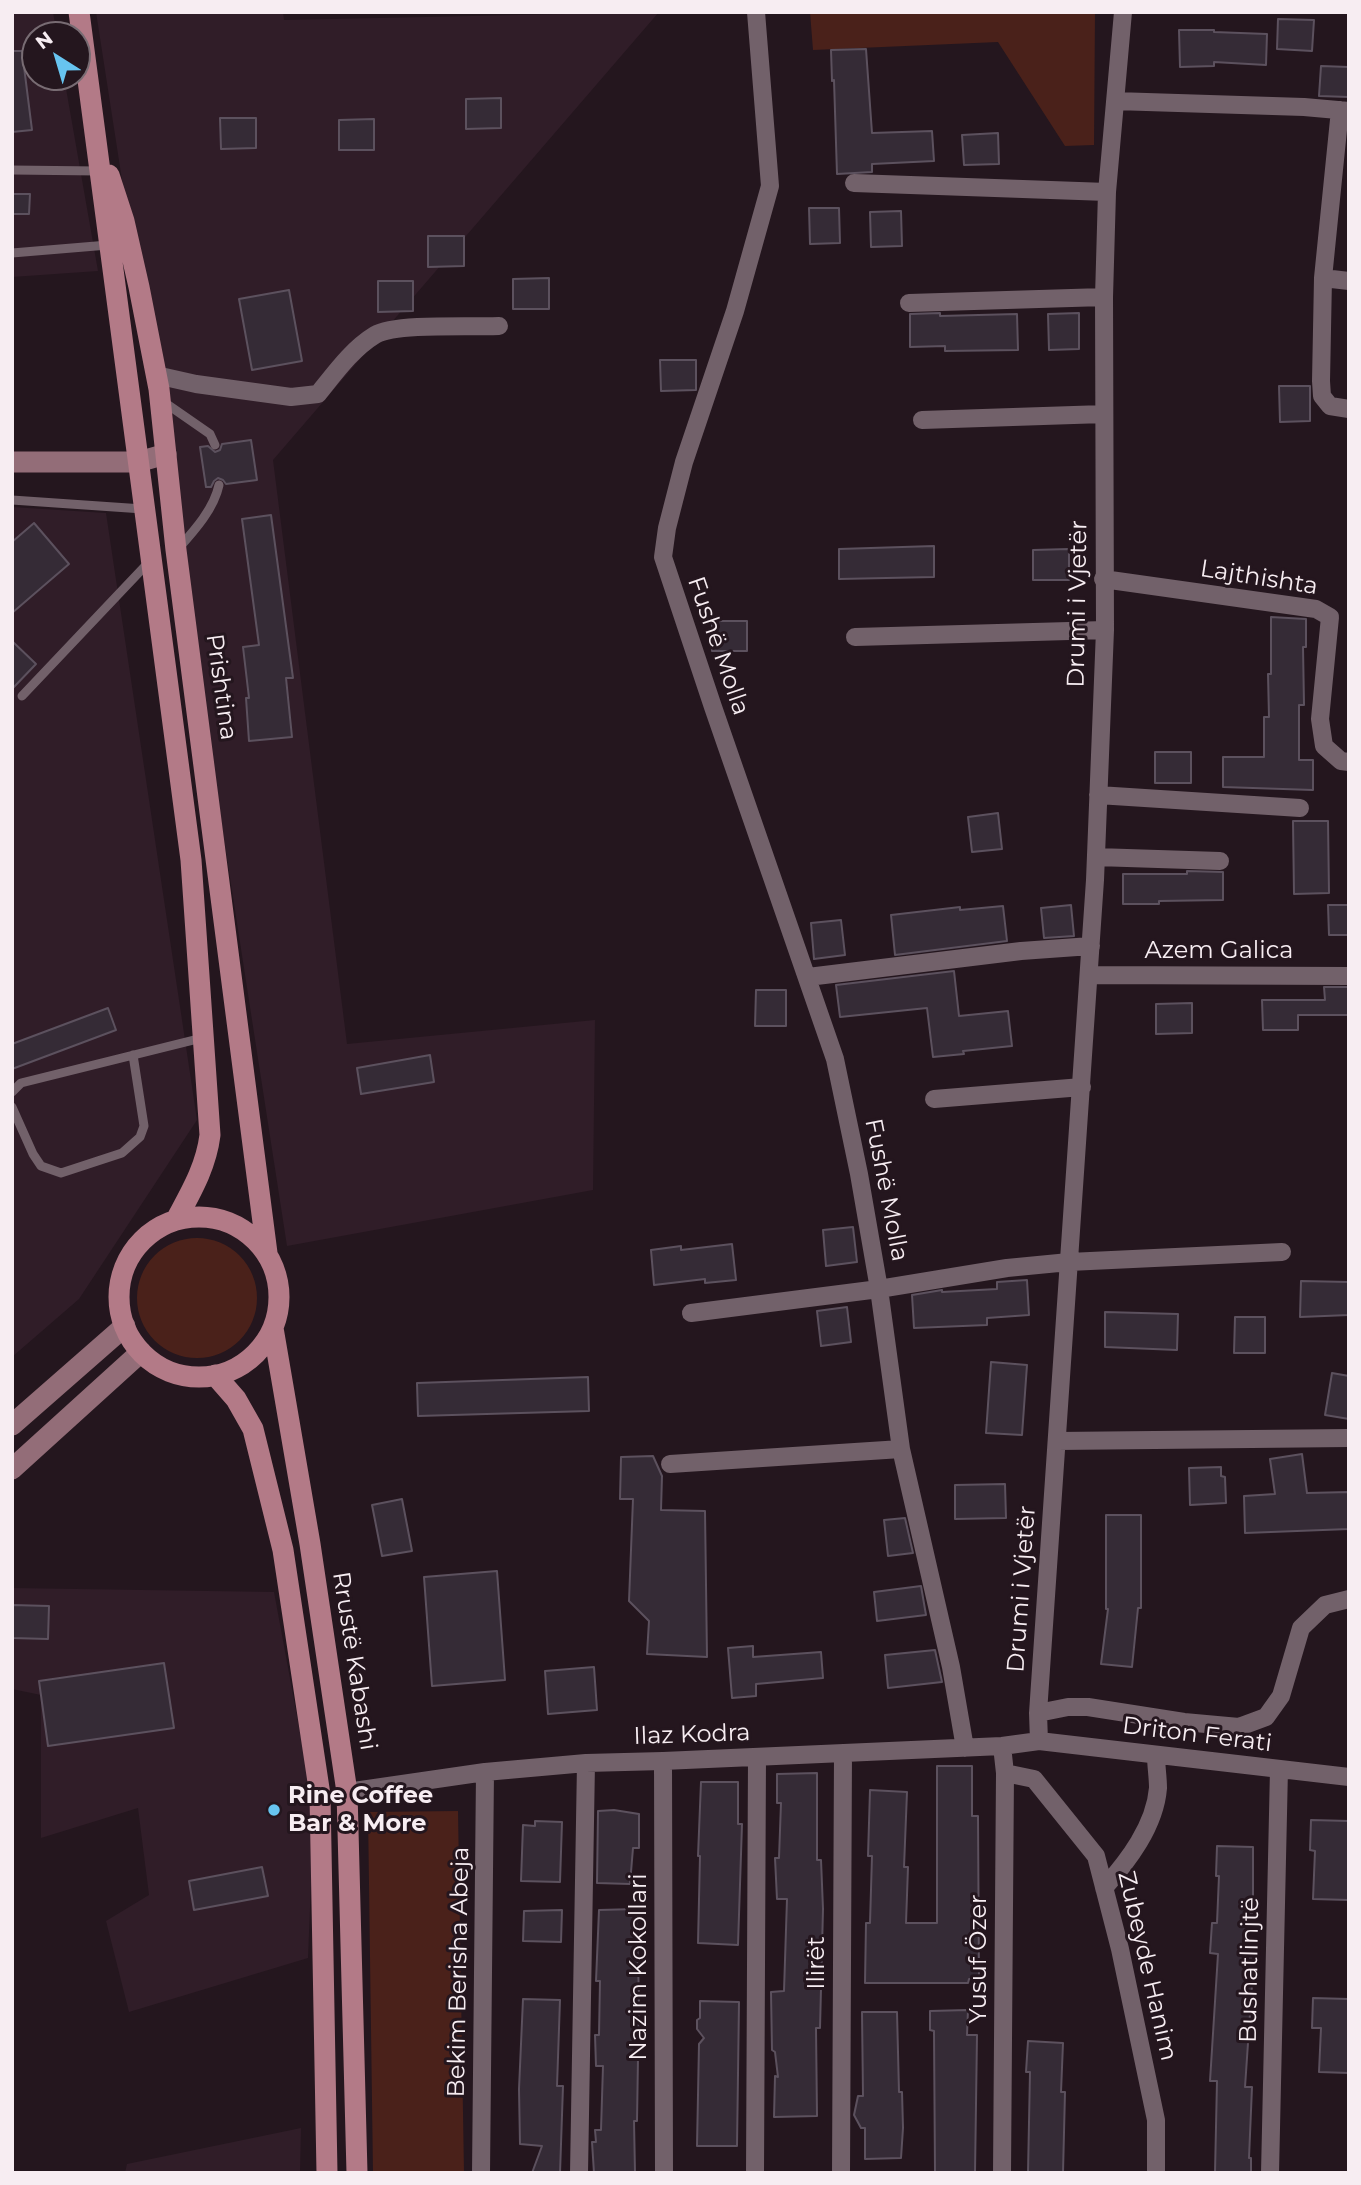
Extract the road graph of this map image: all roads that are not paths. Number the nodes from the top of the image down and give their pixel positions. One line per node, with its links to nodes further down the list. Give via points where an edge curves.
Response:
1 (79, 12): 6 (main road, Prishtina)
2 (756, 12): 46 (street, Fushë Molla, via 770,186 735,311 684,462 663,557)
3 (1123, 12): 4 (street, Drumi i Vjetër)
4 (1115, 101): 5 (street); 10 (street, Drumi i Vjetër)
5 (1344, 110): 13 (street)
6 (96, 133): 8 (main road, Prishtina); 18 (main road, Prishtina, via 124,221)
7 (12, 170): 8 (lane)
8 (98, 171): 11 (main road, Prishtina)
9 (854, 183): 10 (street)
10 (1107, 192): 15 (street, Drumi i Vjetër)
11 (109, 245): 12 (lane); 25 (main road, Prishtina)
12 (12, 253)
13 (1323, 278): 14 (street); 20 (street, via 1322,396 1330,406)
14 (1349, 281)
15 (1104, 297): 16 (street); 21 (street, Drumi i Vjetër)
16 (909, 303)
17 (499, 327): 18 (street, via 413,327 377,334 350,356 318,394 291,397)
18 (156, 375): 19 (main road, Prishtina)
19 (160, 399): 23 (lane, via 203,428); 24 (main road, Prishtina)
20 (1349, 409)
21 (1104, 414): 22 (street); 32 (street, Drumi i Vjetër)
22 (922, 420)
23 (215, 445)
24 (166, 454): 25 (main road); 30 (main road, Prishtina)
25 (138, 462): 26 (main road); 29 (main road, Prishtina)
26 (12, 463)
27 (219, 485): 30 (lane, via 204,516)
28 (12, 500): 29 (lane)
29 (145, 509): 31 (main road, Prishtina)
30 (176, 550): 55 (main road, Prishtina)
31 (153, 558): 37 (lane); 47 (main road, Prishtina, via 191,860)
32 (1103, 579): 33 (street, Lajthishta, via 1316,609); 35 (street, Drumi i Vjetër)
33 (1330, 617): 34 (street); 38 (street, Lajthishta, via 1320,719 1324,746)
34 (1349, 619)
35 (1105, 630): 36 (street); 39 (street, Drumi i Vjetër)
36 (855, 637)
37 (22, 696)
38 (1349, 762)
39 (1098, 795): 40 (street); 41 (street, Drumi i Vjetër)
40 (1300, 808)
41 (1096, 858): 42 (street); 43 (street, Drumi i Vjetër)
42 (1220, 861)
43 (1091, 946): 44 (street, Drumi i Vjetër); 46 (street)
44 (1089, 975): 45 (street, Azem Galica); 49 (street, Drumi i Vjetër)
45 (1349, 976)
46 (808, 977): 57 (street, Fushë Molla, via 835,1059)
47 (204, 1038): 48 (lane); 53 (main road, Prishtina, via 208,1153)
48 (133, 1055): 50 (lane, via 21,1083); 52 (lane, via 144,1126 140,1137 122,1153 61,1173 41,1166)
49 (1082, 1087): 51 (street); 56 (street, Drumi i Vjetër)
50 (12, 1092)
51 (933, 1099)
52 (12, 1107)
53 (176, 1220): 55 (main road, Prishtina, via 201,1216 227,1221 249,1234); 59 (main road, Prishtina, via 143,1239 131,1254 119,1289)
54 (1282, 1252): 56 (street)
55 (267, 1253): 60 (main road, Prishtina, via 277,1277 279,1303)
56 (1069, 1262): 57 (street, Fushë Molla); 65 (street, Drumi i Vjetër)
57 (879, 1289): 58 (street); 66 (street, Fushë Molla)
58 (691, 1313)
59 (125, 1326): 61 (main road, Prishtina); 63 (main road)
60 (273, 1328): 62 (main road, Prishtina, via 259,1350 239,1366); 83 (main road, Rrustë Kabashi)
61 (141, 1352): 62 (main road, Prishtina, via 175,1373); 68 (main road)
62 (215, 1375): 85 (main road, via 253,1429 283,1550 320,1795)
63 (12, 1425)
64 (1349, 1438): 65 (street)
65 (1057, 1441): 70 (street, Drumi i Vjetër)
66 (901, 1449): 67 (street); 73 (street, Fushë Molla)
67 (670, 1464)
68 (12, 1469)
69 (1349, 1599): 70 (street, via 1325,1605 1301,1628 1281,1696 1266,1717 1239,1727 1088,1707)
70 (1038, 1713): 71 (street, Drumi i Vjetër)
71 (1039, 1741): 72 (street, Ilaz Kodra); 75 (street, Driton Ferati)
72 (1002, 1746): 73 (street, Ilaz Kodra); 81 (street, Yusuf Özer)
73 (965, 1748): 74 (street, Ilaz Kodra)
74 (843, 1753): 76 (street, Ilaz Kodra); 91 (street, Ilirët)
75 (1156, 1755): 79 (street, Driton Ferati); 84 (street, via 1158,1789 1146,1829)
76 (757, 1757): 77 (street, Ilaz Kodra); 90 (street)
77 (663, 1762): 78 (street, Ilaz Kodra); 89 (street, Nazim Kokollari)
78 (586, 1763): 80 (street, Ilaz Kodra); 88 (street)
79 (1279, 1769): 82 (street, Driton Ferati); 94 (street, Bushatlinjtë)
80 (485, 1772): 83 (street, Ilaz Kodra); 87 (street, Bekim Berisha Abeja)
81 (1005, 1773): 84 (street, Zubeyde Hanim, via 1034,1779 1096,1856); 92 (street, Yusuf Özer)
82 (1349, 1777)
83 (347, 1791): 86 (main road, Rrustë Kabashi)
84 (1104, 1888): 93 (street, Zubeyde Hanim, via 1156,2120)
85 (327, 2173)
86 (357, 2173)
87 (481, 2173)
88 (579, 2173)
89 (664, 2173)
90 (755, 2173)
91 (841, 2173)
92 (1002, 2173)
93 (1156, 2173)
94 (1270, 2173)

